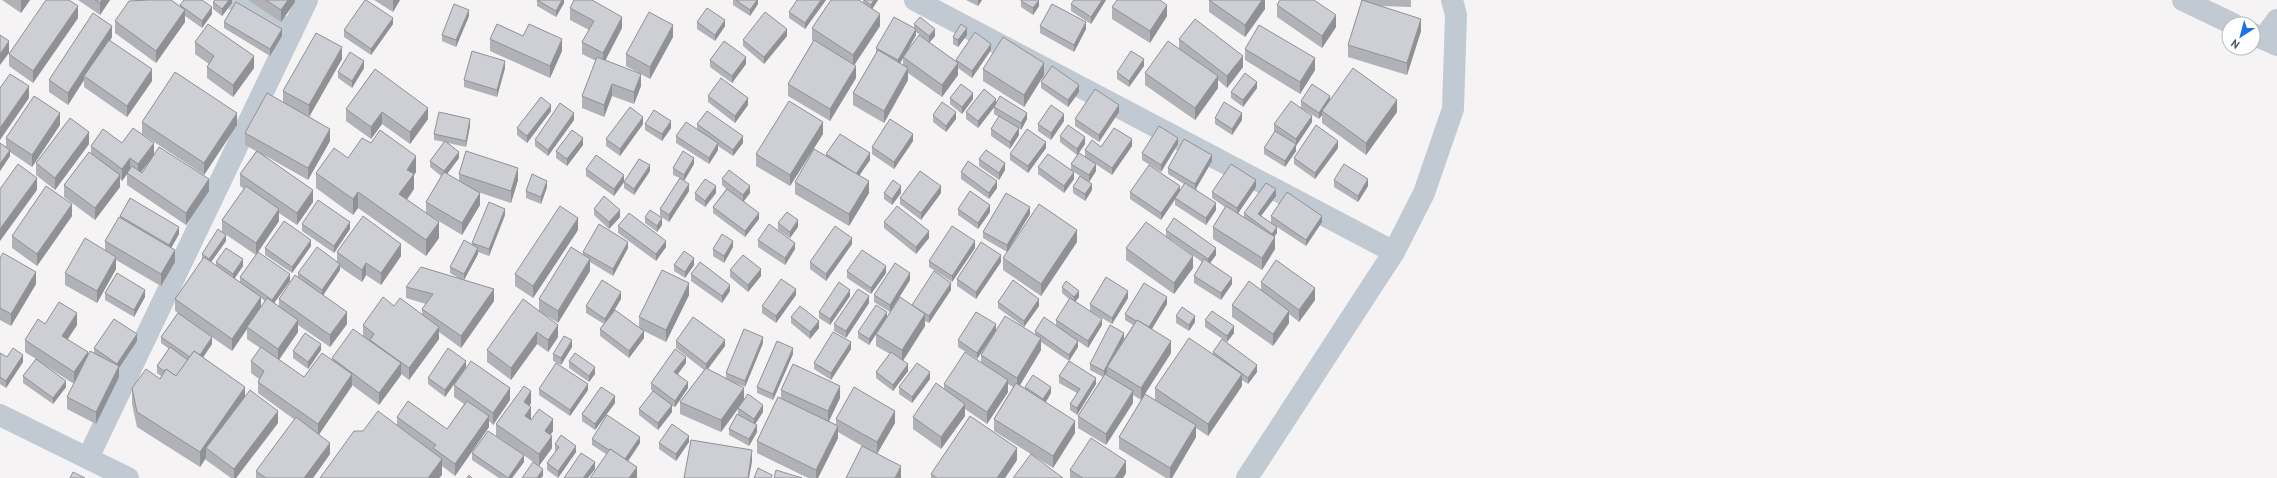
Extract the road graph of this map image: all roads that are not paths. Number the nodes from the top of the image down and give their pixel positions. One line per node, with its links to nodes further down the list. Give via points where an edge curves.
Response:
1 (235, 0): 8 (street)
2 (307, 0): 8 (street)
3 (915, 0): 10 (street)
4 (1452, 0): 10 (street, via 1456,15 1453,109 1424,193)
5 (2183, 0): 6 (street)
6 (2221, 18)
7 (2277, 20): 9 (street)
8 (292, 32): 12 (street)
9 (2264, 39)
10 (1394, 252): 14 (street)
11 (0, 415): 12 (street)
12 (88, 458): 13 (street)
13 (128, 478)
14 (1247, 478)

